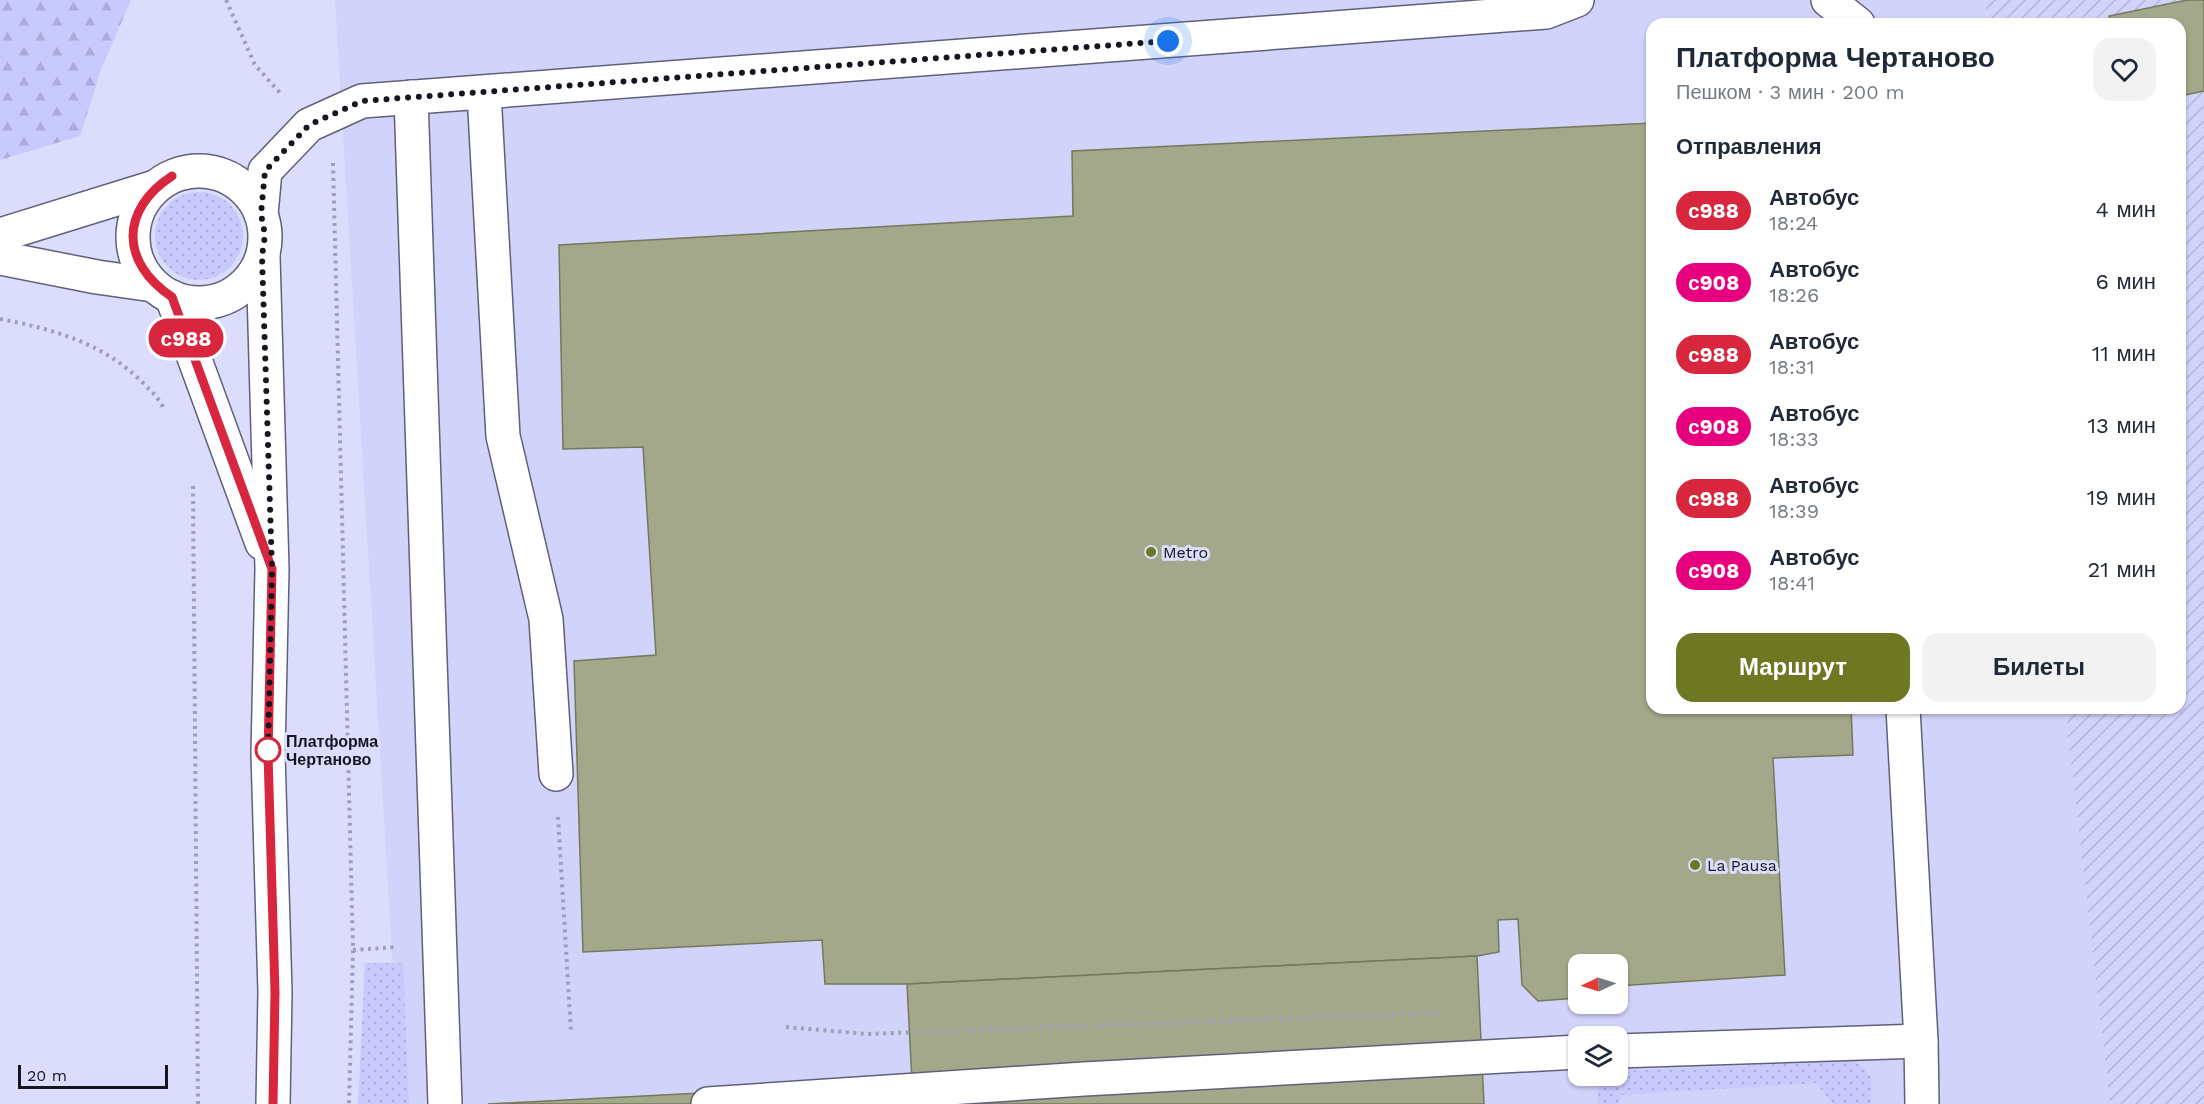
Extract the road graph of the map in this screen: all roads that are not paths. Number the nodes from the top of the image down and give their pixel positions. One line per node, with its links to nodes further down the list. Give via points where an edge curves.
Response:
1 (1577, 0): 4 (street, via 1546,12)
2 (1828, 0): 3 (street)
3 (1850, 18)
4 (484, 93): 5 (street); 16 (street, via 503,436 546,619)
5 (411, 97): 7 (street, via 362,101 309,125); 21 (street)
6 (194, 170): 7 (street); 8 (street, via 172,176); 9 (street, via 215,172 235,181 251,195)
7 (265, 171): 9 (street)
8 (155, 187): 10 (street); 13 (street, via 141,204 134,225 133,247 140,267)
9 (261, 214): 11 (street, via 265,235)
10 (0, 236)
11 (262, 256): 13 (street, via 252,277 236,292 215,301 193,303); 14 (street)
12 (0, 258): 13 (street)
13 (162, 291): 14 (street)
14 (272, 569): 20 (street, via 268,754 275,992)
15 (1903, 714): 17 (street)
16 (556, 774)
17 (1921, 1041): 18 (street); 23 (street)
18 (1628, 1051)
19 (1568, 1054): 22 (street)
20 (273, 1104)
21 (445, 1104)
22 (708, 1104)
23 (1922, 1104)

